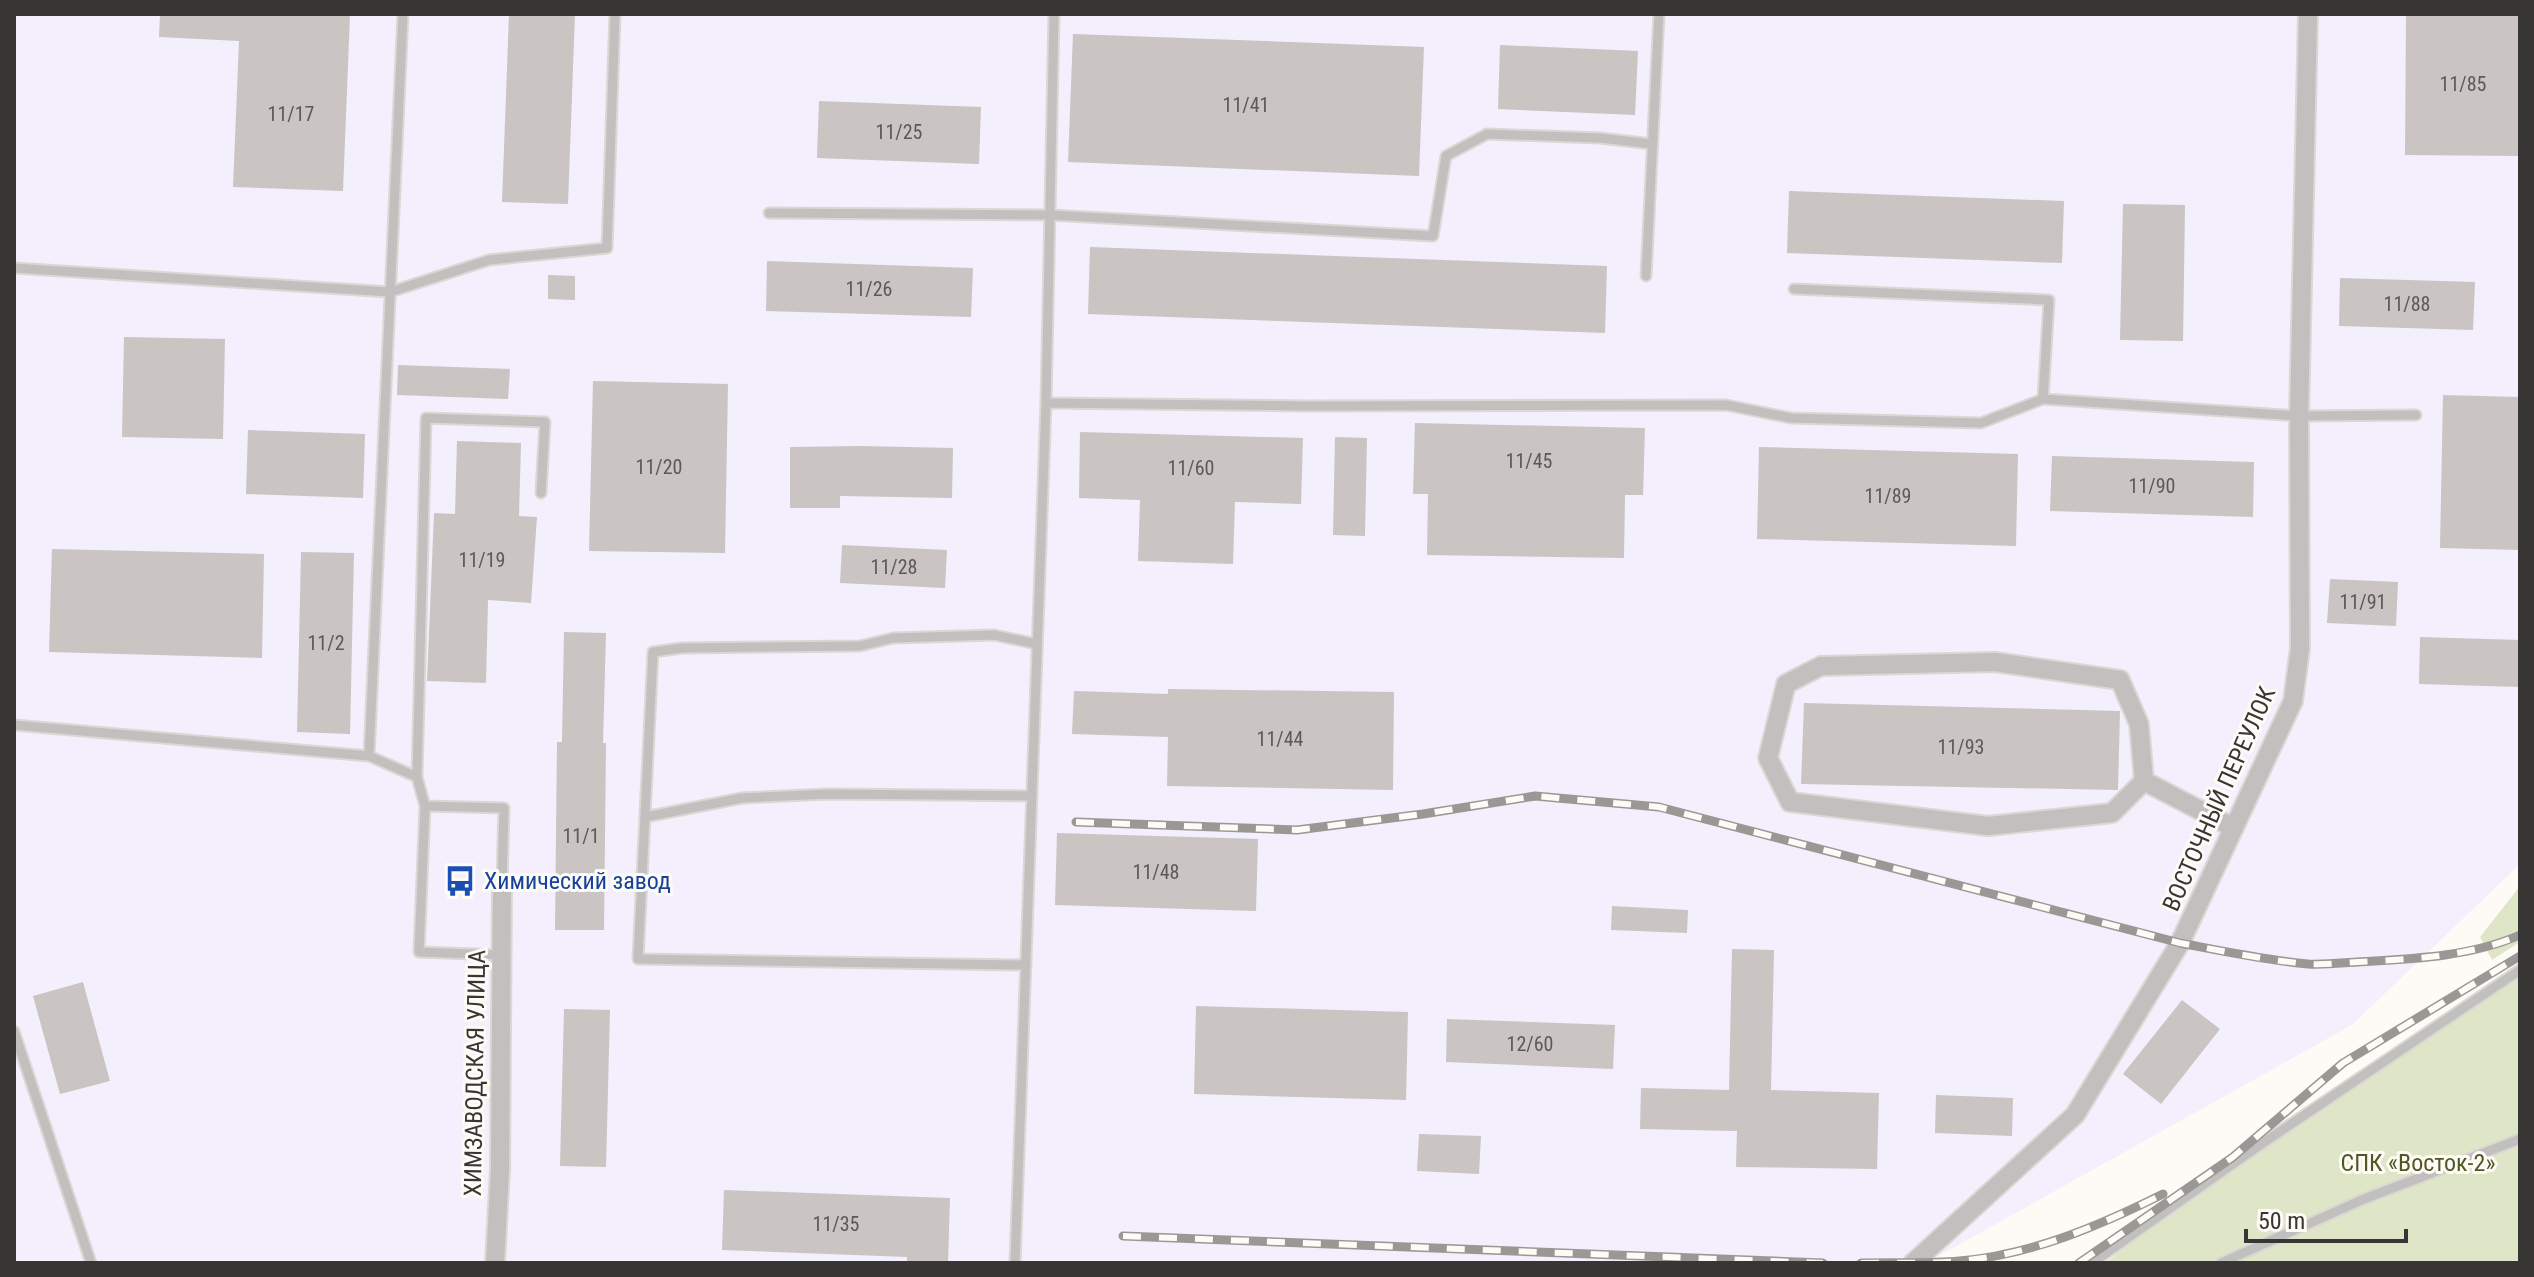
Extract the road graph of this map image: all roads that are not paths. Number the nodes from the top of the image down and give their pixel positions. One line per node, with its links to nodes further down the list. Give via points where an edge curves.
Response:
1 (403, 14): 12 (lane)
2 (615, 14): 12 (lane, via 607,248 489,260)
3 (1054, 14): 8 (lane)
4 (1659, 14): 6 (lane)
5 (2308, 14): 16 (street, ВОСТОЧНЫЙ ПЕРЕУЛОК)
6 (1652, 144): 8 (lane, via 1487,134 1446,156 1433,236); 10 (lane)
7 (769, 213): 8 (lane)
8 (1050, 215): 14 (lane)
9 (14, 268): 12 (lane)
10 (1646, 276)
11 (1794, 289): 13 (lane, via 2049,300)
12 (390, 292): 20 (lane)
13 (2043, 399): 14 (lane, via 1981,423 1791,418 1726,405); 16 (lane)
14 (1046, 403): 18 (lane)
15 (2416, 415): 16 (lane)
16 (2299, 416): 26 (street, ВОСТОЧНЫЙ ПЕРЕУЛОК, via 2300,648 2293,701)
17 (541, 493): 21 (lane, via 545,422 426,418)
18 (1037, 644): 23 (lane); 25 (lane, via 994,635 893,638 860,646 653,652)
19 (14, 725): 20 (lane)
20 (369, 756): 21 (lane)
21 (417, 777): 24 (lane)
22 (2144, 781): 22 (street, via 2112,813 1988,826 1790,802 1768,758 1786,684 1821,666 1995,662 2120,680 2139,724); 26 (street)
23 (1032, 796): 25 (lane, via 742,798); 29 (lane)
24 (425, 806): 27 (lane, via 504,808); 28 (lane, via 419,952)
25 (645, 817): 29 (lane, via 638,959)
26 (2234, 828): 36 (street, ВОСТОЧНЫЙ ПЕРЕУЛОК, via 2180,943 2075,1115)
27 (502, 884): 28 (street, ХИМЗАВОДСКАЯ УЛИЦА)
28 (500, 955): 34 (street, ХИМЗАВОДСКАЯ УЛИЦА)
29 (1026, 965): 35 (lane)
30 (2520, 970): 37 (lane)
31 (14, 1031): 33 (lane)
32 (2520, 1139): 38 (lane, via 2364,1199)
33 (91, 1263)
34 (495, 1263)
35 (1015, 1263)
36 (1913, 1263)
37 (2092, 1263)
38 (2221, 1263)

